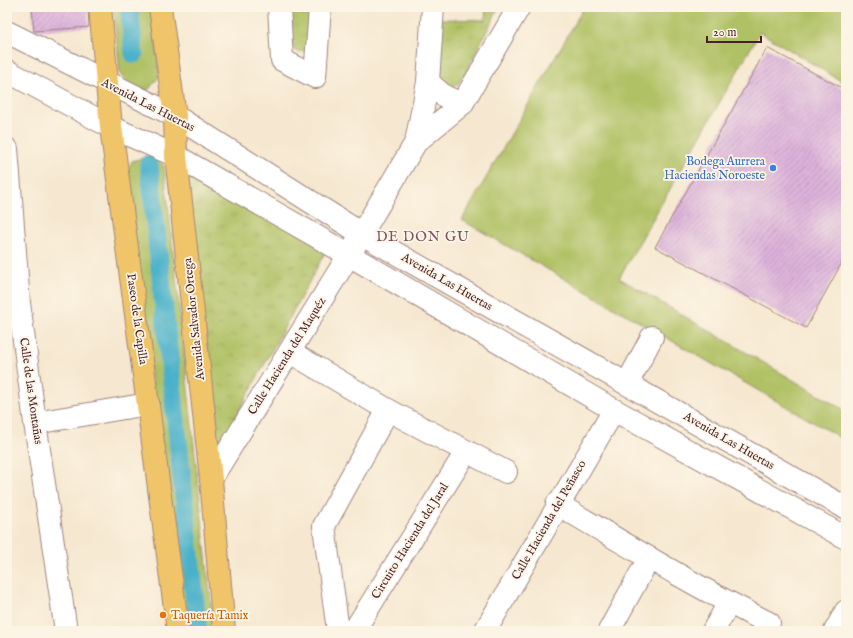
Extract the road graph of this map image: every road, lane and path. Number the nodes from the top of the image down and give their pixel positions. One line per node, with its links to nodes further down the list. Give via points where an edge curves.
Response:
1 (100, 7): 10 (main road, Paseo de la Capilla)
2 (160, 7): 12 (main road, Avenida Salvador Ortega)
3 (279, 7): 4 (street, via 282,60 315,77)
4 (320, 7)
5 (433, 7): 9 (street)
6 (519, 7): 11 (street)
7 (7, 32): 10 (street, Avenida Las Huertas)
8 (7, 71): 13 (street)
9 (428, 82): 11 (street, via 444,96); 14 (street)
10 (107, 84): 12 (street, Avenida Las Huertas); 13 (main road, Paseo de la Capilla)
11 (462, 104): 14 (street)
12 (175, 116): 16 (main road, Avenida Salvador Ortega); 17 (street, Avenida Las Huertas)
13 (111, 127): 16 (street); 23 (main road, Paseo de la Capilla)
14 (416, 142): 17 (street, Calle Hacienda del Maquéz)
15 (7, 149): 19 (street, Calle de las Montañas)
16 (176, 156): 18 (street); 29 (main road, Avenida Salvador Ortega)
17 (362, 234): 18 (street, Calle Hacienda del Maquéz); 22 (street, Avenida Las Huertas)
18 (350, 255): 21 (street, Calle Hacienda del Maquéz); 25 (street)
19 (13, 303): 26 (street, Calle de las Montañas)
20 (652, 337): 22 (street)
21 (290, 352): 24 (street); 29 (street, Calle Hacienda del Maquéz)
22 (627, 384): 31 (street, Avenida Las Huertas)
23 (148, 404): 26 (street); 38 (main road, Paseo de la Capilla)
24 (388, 410): 27 (street); 40 (street, via 324,526)
25 (614, 410): 30 (street, Calle Hacienda del Peñasco); 32 (street)
26 (34, 423): 37 (street, Calle de las Montañas)
27 (466, 452): 28 (street); 41 (street, Circuito Hacienda del Jaral)
28 (506, 472)
29 (211, 479): 39 (main road, Avenida Salvador Ortega)
30 (558, 504): 33 (street); 42 (street, Calle Hacienda del Peñasco)
31 (846, 508)
32 (846, 538)
33 (649, 558): 34 (street); 43 (street)
34 (729, 603): 36 (street); 44 (street)
35 (846, 611): 45 (street)
36 (769, 623)
37 (66, 631)
38 (178, 631)
39 (224, 631)
40 (338, 631)
41 (354, 631)
42 (485, 631)
43 (609, 631)
44 (712, 631)
45 (835, 631)

